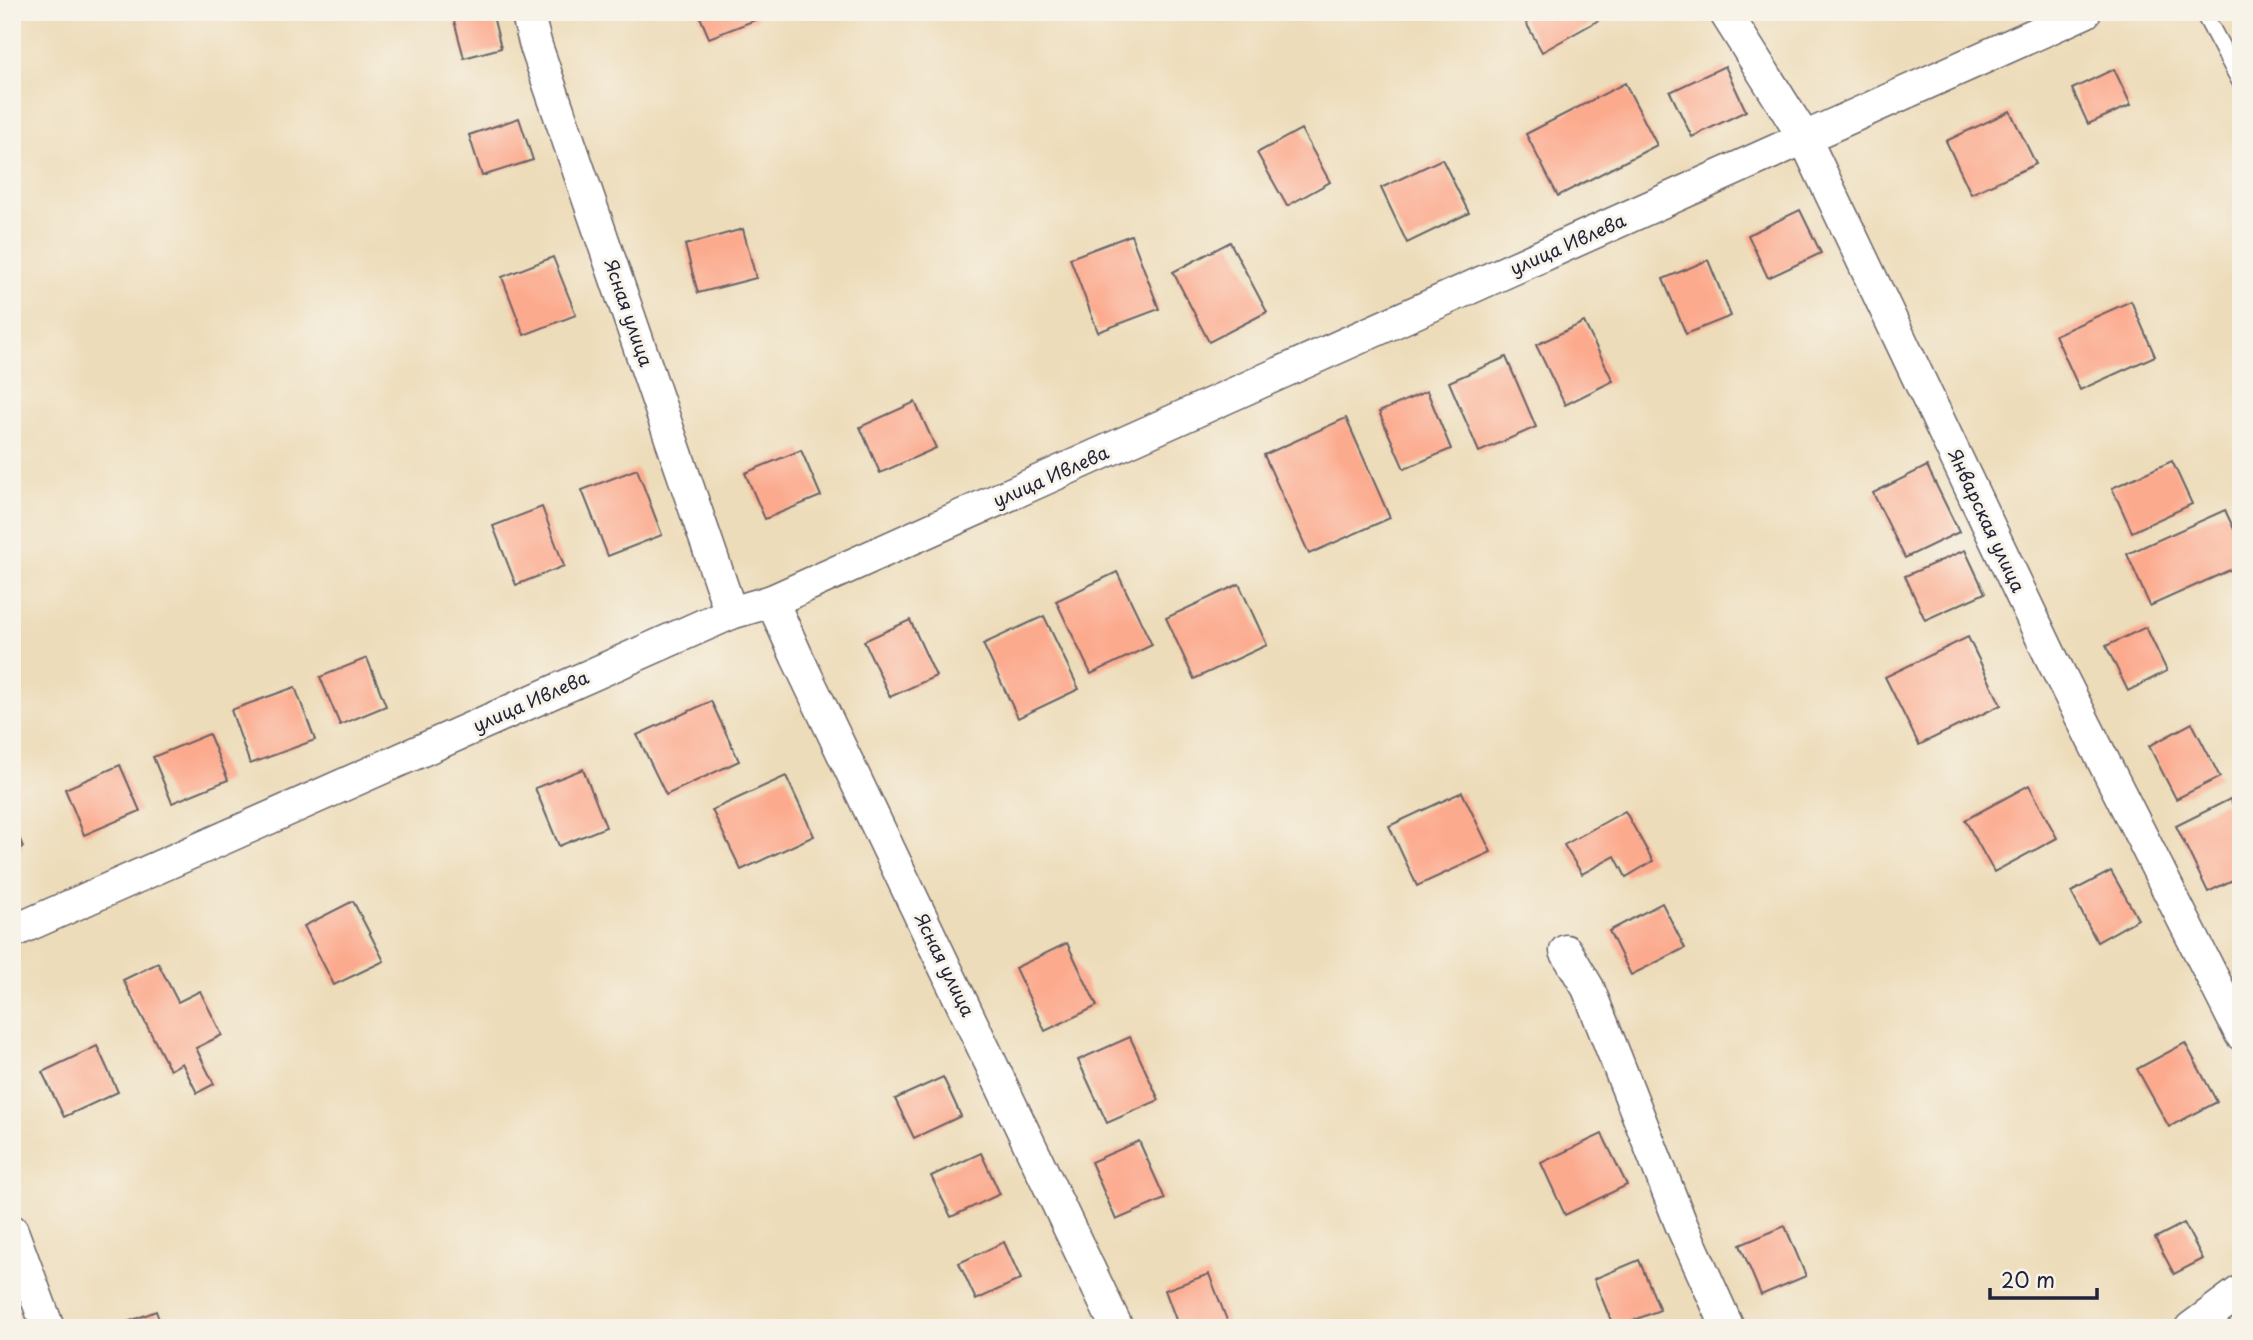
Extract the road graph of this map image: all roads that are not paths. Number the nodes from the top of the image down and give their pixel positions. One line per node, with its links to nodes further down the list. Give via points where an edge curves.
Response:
1 (527, 12): 8 (street, Ясная улица)
2 (1725, 12): 6 (street, Январская улица)
3 (2085, 12): 6 (street, улица Ивлева)
4 (2203, 12): 5 (lane)
5 (2241, 83)
6 (1805, 139): 7 (street, улица Ивлева); 11 (street, Январская улица, via 2050,655)
7 (772, 601): 8 (street, улица Ивлева); 15 (street, Ясная улица)
8 (732, 613): 9 (street, улица Ивлева)
9 (12, 932)
10 (1566, 951): 16 (street, via 1588,988 1681,1224)
11 (2241, 1034)
12 (12, 1231): 14 (street)
13 (2241, 1291): 17 (street)
14 (48, 1328)
15 (1117, 1328)
16 (1728, 1328)
17 (2191, 1328)

